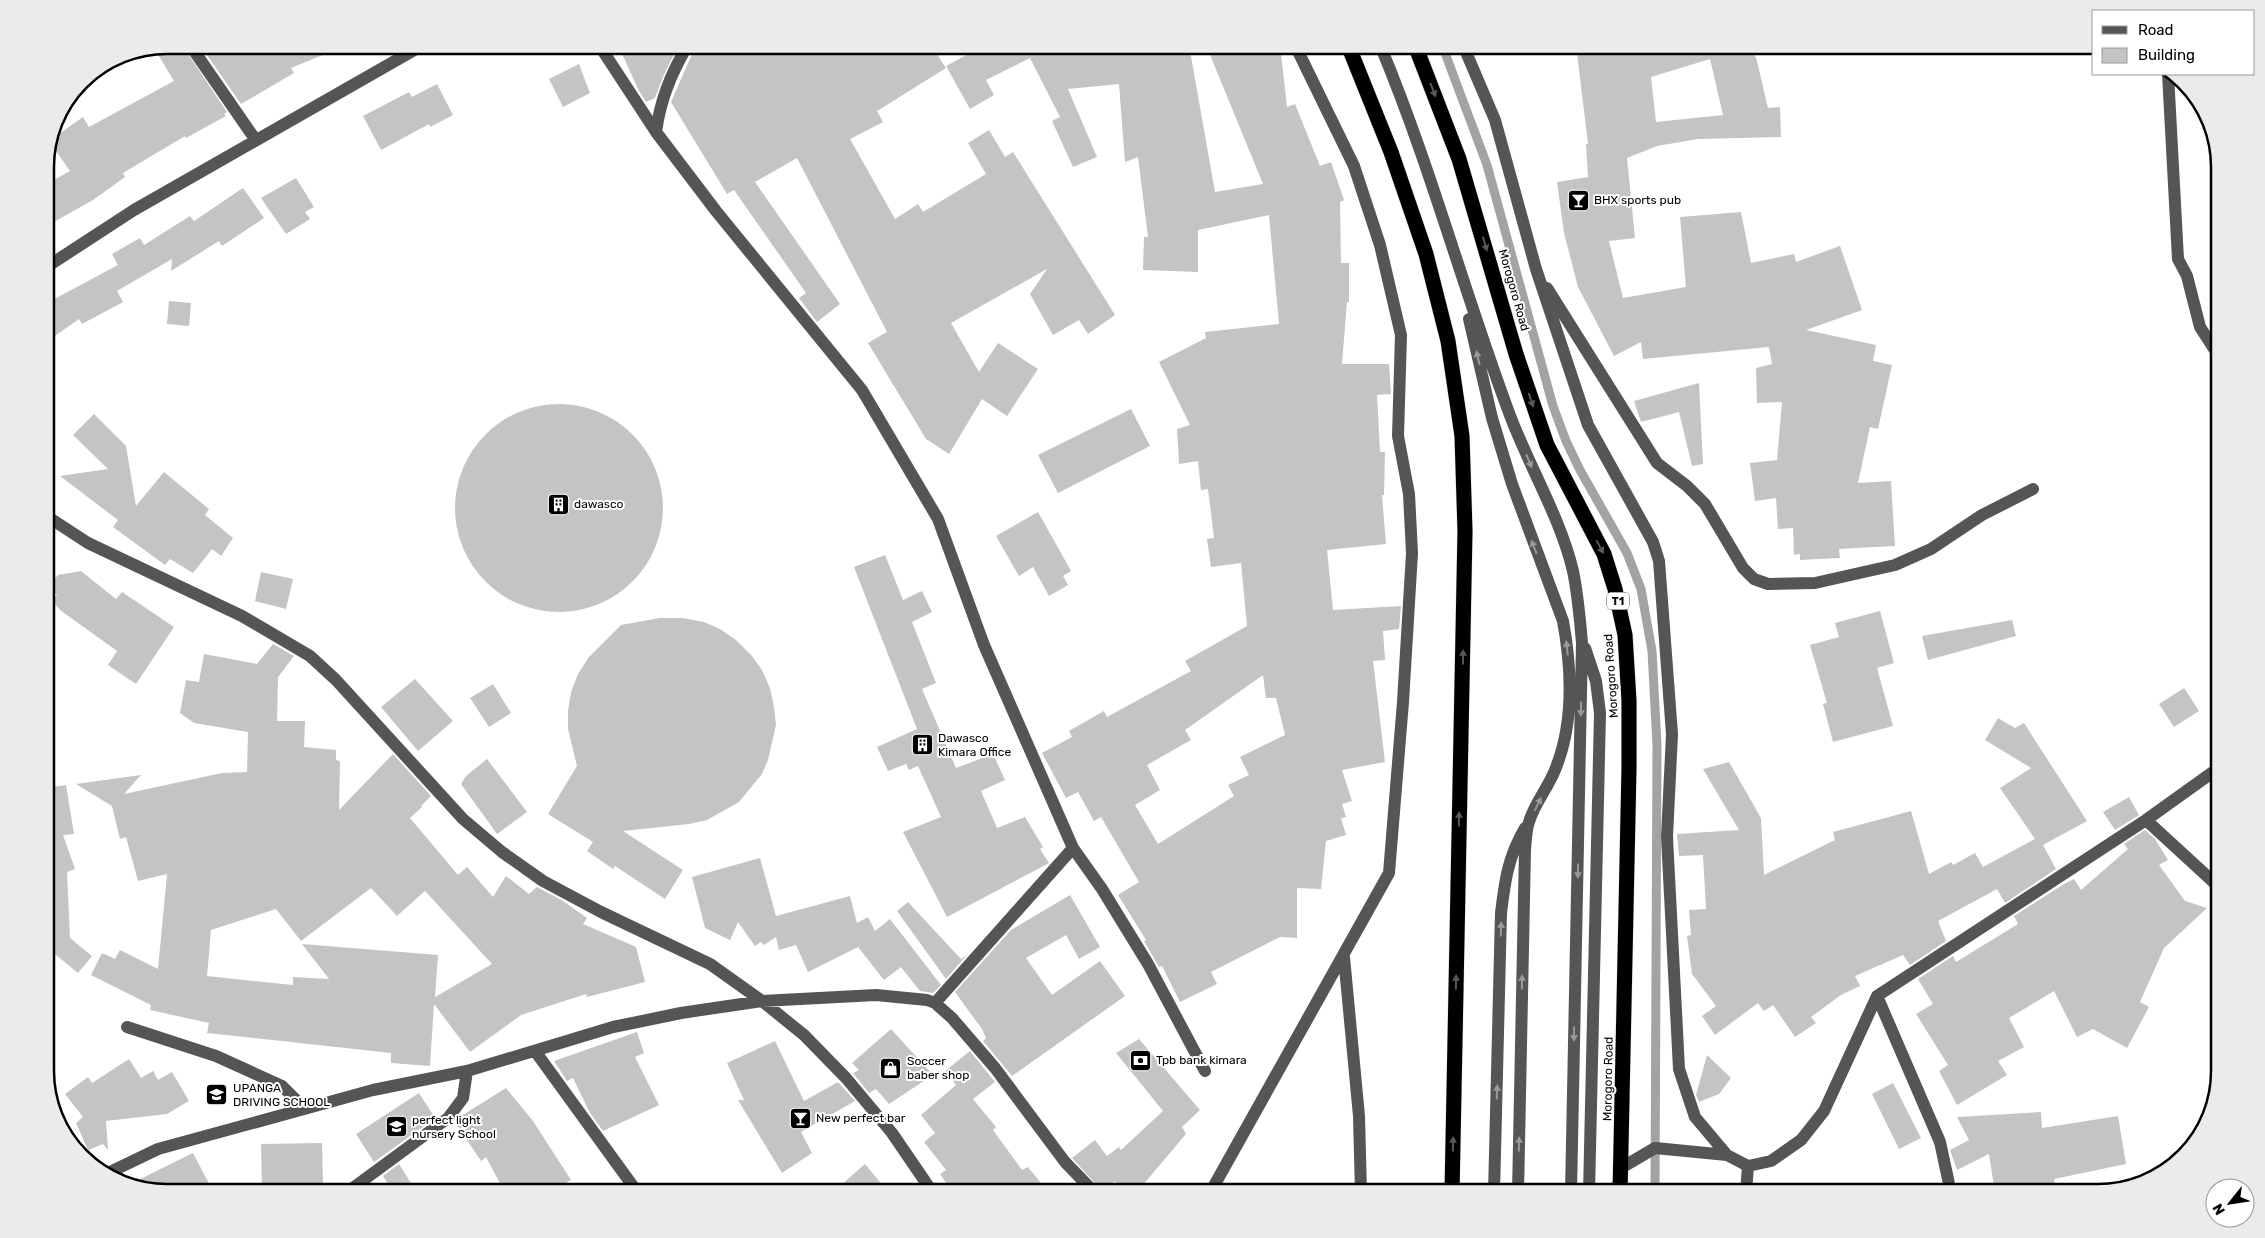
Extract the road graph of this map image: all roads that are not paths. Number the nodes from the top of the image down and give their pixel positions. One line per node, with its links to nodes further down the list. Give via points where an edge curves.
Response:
1 (196, 54): 12 (street)
2 (407, 54): 12 (street)
3 (605, 54): 11 (street)
4 (684, 54): 11 (street, via 664,94)
5 (1299, 54): 26 (street, via 1354,166 1380,245 1401,335 1398,436 1409,494 1412,553 1389,872)
6 (1352, 54): 45 (highway, one-way to 6, via 1465,531 1462,436 1448,340 1426,254 1391,152)
7 (1383, 54): 13 (street, Morogoro Road)
8 (1418, 54): 37 (highway, Morogoro Road / T1, one-way to 37, via 1459,159 1531,400 1547,445 1604,554 1625,635 1629,768)
9 (1467, 54): 15 (street, via 1495,120)
10 (2168, 78): 16 (street, via 2178,259 2187,276 2200,327)
11 (656, 132): 24 (street, via 716,212 862,390 938,519 984,645)
12 (255, 139): 14 (street, via 134,210)
13 (1454, 250): 19 (street, Morogoro Road, one-way to 13, via 1527,529 1496,434); 20 (street, Morogoro Road, one-way to 20, via 1508,410 1562,537 1573,571)
14 (54, 262)
15 (1536, 270): 17 (street, via 1657,463 1705,504 1743,568 1754,579 1768,584 1814,583 1896,565 1931,549 1982,516); 35 (street, via 1588,425 1653,542 1659,561 1672,734 1667,837 1679,1069 1695,1117)
16 (2211, 344)
17 (2033, 489)
18 (54, 521): 28 (street, via 88,543 242,616 310,656 336,680 463,819 502,852 542,881 710,964)
19 (1553, 592): 20 (street, Morogoro Road); 23 (street, Morogoro Road, one-way to 19, via 1556,770 1569,708 1567,645)
20 (1582, 643): 48 (street, Morogoro Road, one-way to 48); 49 (street, Morogoro Road, via 1596,682 1600,713)
21 (2211, 774): 22 (street)
22 (2146, 820): 25 (street); 27 (street)
23 (1529, 821): 46 (street, Morogoro Road, one-way to 23, via 1501,913 1506,872); 47 (street, Morogoro Road, one-way to 23, via 1525,849)
24 (1073, 848): 29 (street); 33 (street, via 1148,964)
25 (2211, 880)
26 (1344, 957): 43 (street); 44 (street, via 1359,1116)
27 (1877, 996): 36 (street, via 1824,1111 1801,1140 1771,1161); 52 (street, via 1940,1142)
28 (762, 1001): 29 (street, via 876,995 927,1000); 31 (street, via 613,1027); 41 (street, via 804,1035 846,1078 892,1133)
29 (935, 1004): 42 (street, via 968,1035 1065,1162)
30 (128, 1027): 34 (street, via 216,1056 282,1086)
31 (536, 1052): 32 (street); 40 (street)
32 (467, 1071): 34 (street); 39 (street, via 463,1098 448,1118)
33 (1205, 1071)
34 (304, 1108): 38 (street, via 158,1149)
35 (1727, 1155): 36 (street); 37 (street, via 1655,1148)
36 (1748, 1166): 51 (street)
37 (1621, 1168): 50 (highway, Morogoro Road / T1)
38 (113, 1171)
39 (358, 1184)
40 (631, 1184)
41 (927, 1184)
42 (1087, 1184)
43 (1215, 1184)
44 (1361, 1184)
45 (1452, 1184)
46 (1494, 1184)
47 (1518, 1184)
48 (1570, 1184)
49 (1589, 1184)
50 (1620, 1184)
51 (1747, 1184)
52 (1949, 1184)

